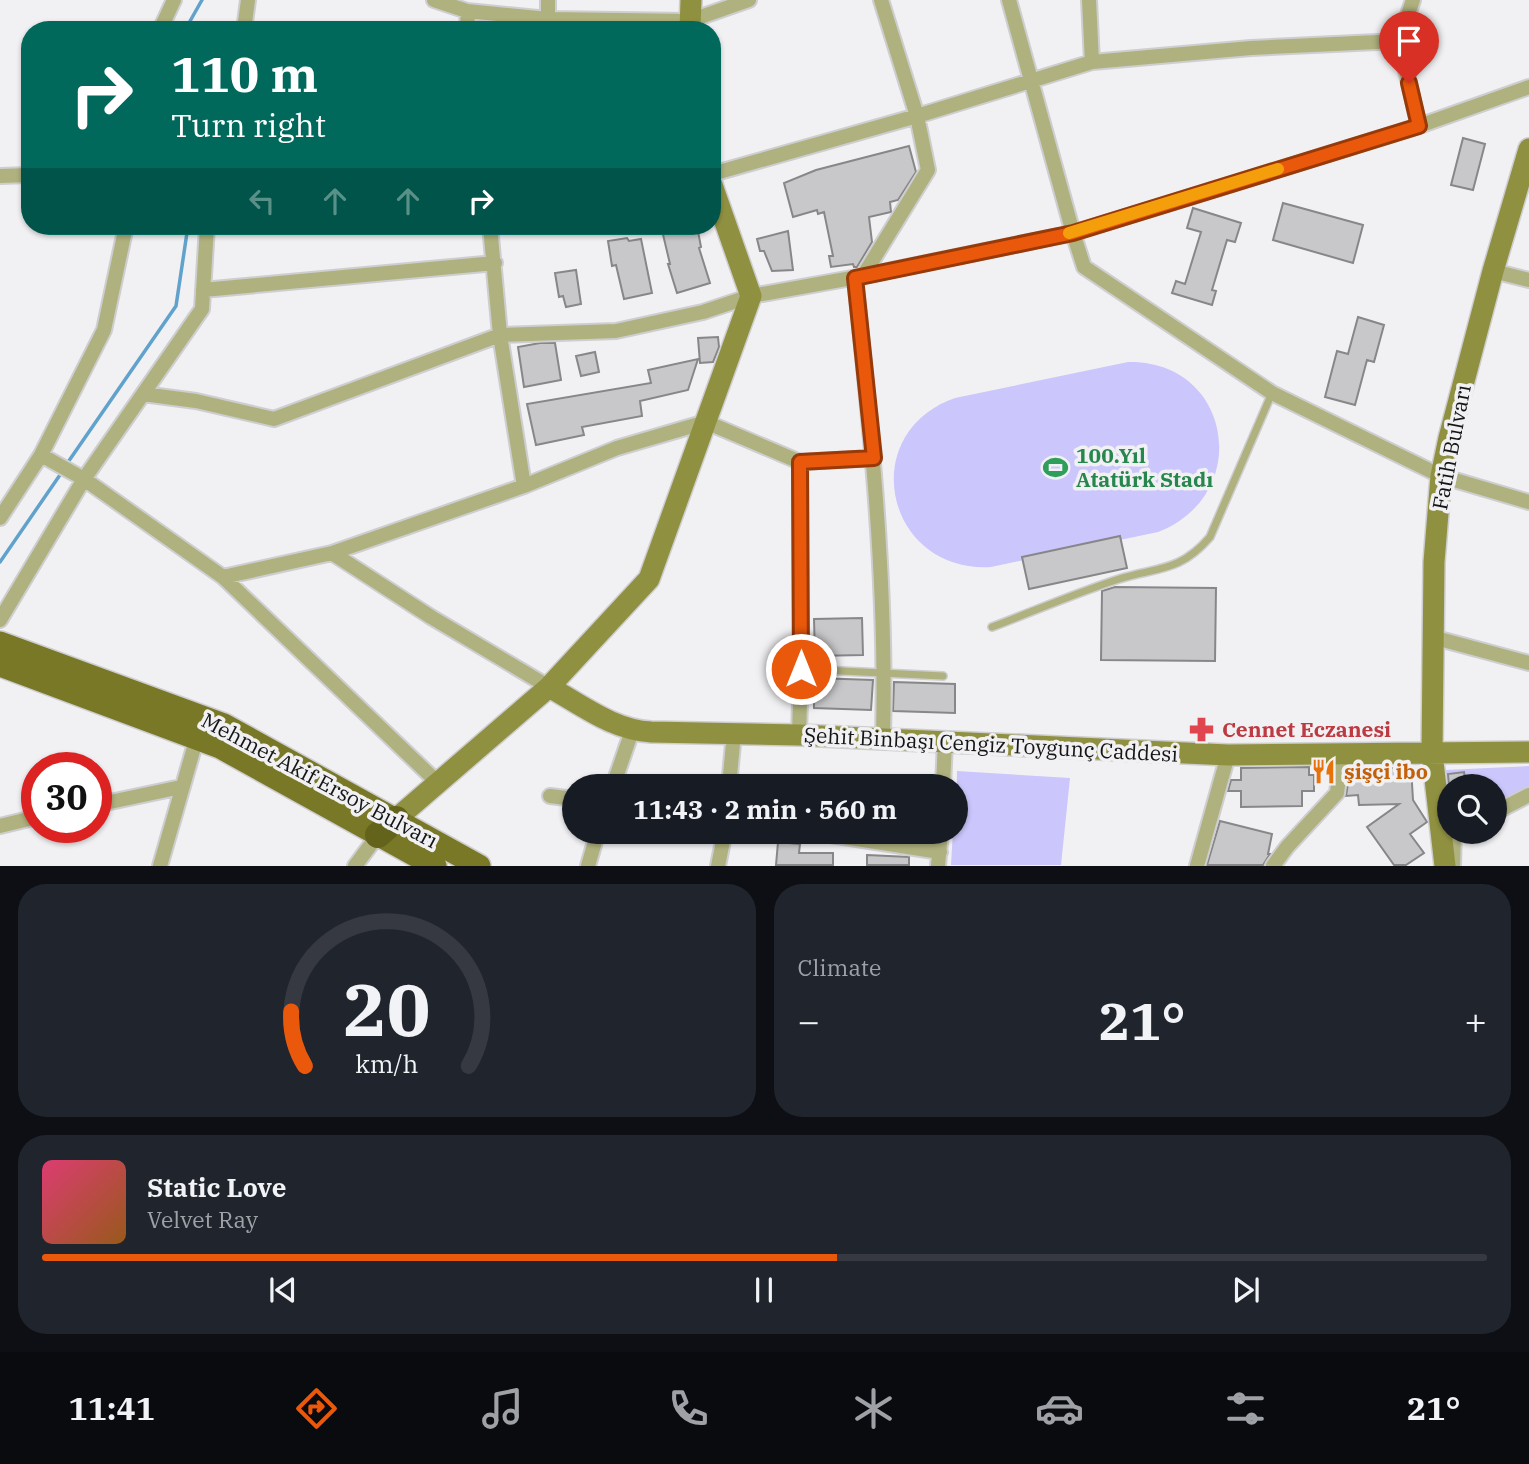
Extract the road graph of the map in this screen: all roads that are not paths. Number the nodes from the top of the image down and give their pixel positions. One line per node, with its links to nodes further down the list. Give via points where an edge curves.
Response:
1 (174, 0): 13 (street)
2 (248, 0): 14 (street)
3 (434, 0): 10 (street)
4 (548, 0): 12 (street)
5 (748, 0): 11 (street)
6 (881, 0): 20 (street)
7 (1009, 0): 18 (street)
8 (1088, 0): 17 (street)
9 (1413, 0): 16 (street)
10 (467, 10): 12 (street); 15 (street)
11 (690, 17): 12 (street)
12 (548, 19)
13 (164, 21)
14 (245, 21)
15 (468, 21)
16 (1399, 41): 17 (street); 21 (street)
17 (1092, 62): 18 (street)
18 (1032, 81): 20 (street); 27 (street)
19 (1529, 87): 21 (street)
20 (917, 116): 23 (street); 33 (street, via 928,170)
21 (1419, 126): 27 (street)
22 (1529, 150): 32 (main road, Fatih Bulvarı)
23 (721, 171)
24 (21, 175): 25 (street)
25 (0, 176)
26 (721, 211): 36 (main road)
27 (1073, 233): 33 (street); 38 (street, via 1084,267)
28 (124, 235): 41 (street, via 104,330)
29 (206, 235): 35 (street)
30 (491, 235): 31 (street)
31 (495, 262): 35 (street); 37 (street)
32 (1493, 271): 34 (street); 44 (main road, Fatih Bulvarı)
33 (859, 277): 36 (street); 42 (street)
34 (1529, 281)
35 (203, 290): 39 (street, via 202,309)
36 (751, 296): 37 (street, via 616,331); 40 (main road)
37 (500, 335): 39 (street, via 274,419); 46 (street)
38 (1272, 393): 44 (street); 52 (lane, via 1210,537 1200,548 1173,566 1120,579)
39 (143, 394): 45 (street)
40 (706, 422): 43 (street); 46 (street, via 617,448); 60 (main road, via 649,579)
41 (41, 455): 45 (street); 48 (street)
42 (874, 458): 43 (street); 58 (street)
43 (800, 462): 57 (street)
44 (1441, 476): 47 (street); 53 (main road, Fatih Bulvarı)
45 (84, 479): 50 (street); 51 (street)
46 (524, 486): 49 (street)
47 (1529, 502)
48 (1, 514)
49 (332, 553): 50 (street); 60 (street)
50 (223, 578): 74 (street)
51 (0, 620)
52 (992, 627)
53 (1432, 637): 55 (street); 68 (main road, Fatih Bulvarı)
54 (0, 643): 83 (main road, Mehmet Akif Ersoy Bulvarı, via 224,724)
55 (1529, 663)
56 (0, 665): 64 (main road, Mehmet Akif Ersoy Bulvarı)
57 (801, 669): 58 (lane); 63 (street)
58 (884, 673): 59 (lane); 65 (street)
59 (943, 676)
60 (549, 687): 61 (main road, Şehit Binbaşı Cengiz Toygunç Caddesi); 74 (main road)
61 (632, 731): 62 (main road, Şehit Binbaşı Cengiz Toygunç Caddesi); 71 (street)
62 (734, 733): 63 (main road, Şehit Binbaşı Cengiz Toygunç Caddesi); 72 (street)
63 (799, 735): 65 (main road, Şehit Binbaşı Cengiz Toygunç Caddesi)
64 (197, 737): 75 (street); 83 (main road, Mehmet Akif Ersoy Bulvarı)
65 (883, 738): 66 (main road, Şehit Binbaşı Cengiz Toygunç Caddesi)
66 (945, 741): 70 (main road, Şehit Binbaşı Cengiz Toygunç Caddesi); 73 (street)
67 (1529, 752): 68 (main road, Şehit Binbaşı Cengiz Toygunç Caddesi)
68 (1432, 753): 69 (main road, Şehit Binbaşı Cengiz Toygunç Caddesi); 97 (main road, Fatih Bulvarı)
69 (1342, 754): 70 (main road, Şehit Binbaşı Cengiz Toygunç Caddesi); 96 (street, via 1337,793)
70 (1228, 755): 95 (street)
71 (617, 774)
72 (730, 774)
73 (944, 774)
74 (437, 782): 83 (main road)
75 (181, 787): 79 (street); 89 (street)
76 (1529, 795): 80 (street)
77 (550, 796): 78 (street)
78 (562, 798)
79 (112, 802)
80 (1507, 806)
81 (21, 821): 82 (street)
82 (0, 826)
83 (387, 827): 90 (street); 91 (main road, Mehmet Akif Ersoy Bulvarı); 92 (main road, Mehmet Akif Ersoy Bulvarı)
84 (594, 844): 93 (street)
85 (723, 844): 94 (street)
86 (867, 844): 88 (street)
87 (1454, 844): 98 (street)
88 (939, 859)
89 (160, 866)
90 (355, 866)
91 (435, 866)
92 (479, 866)
93 (588, 866)
94 (719, 866)
95 (1197, 866)
96 (1273, 866)
97 (1444, 866)
98 (1453, 866)

